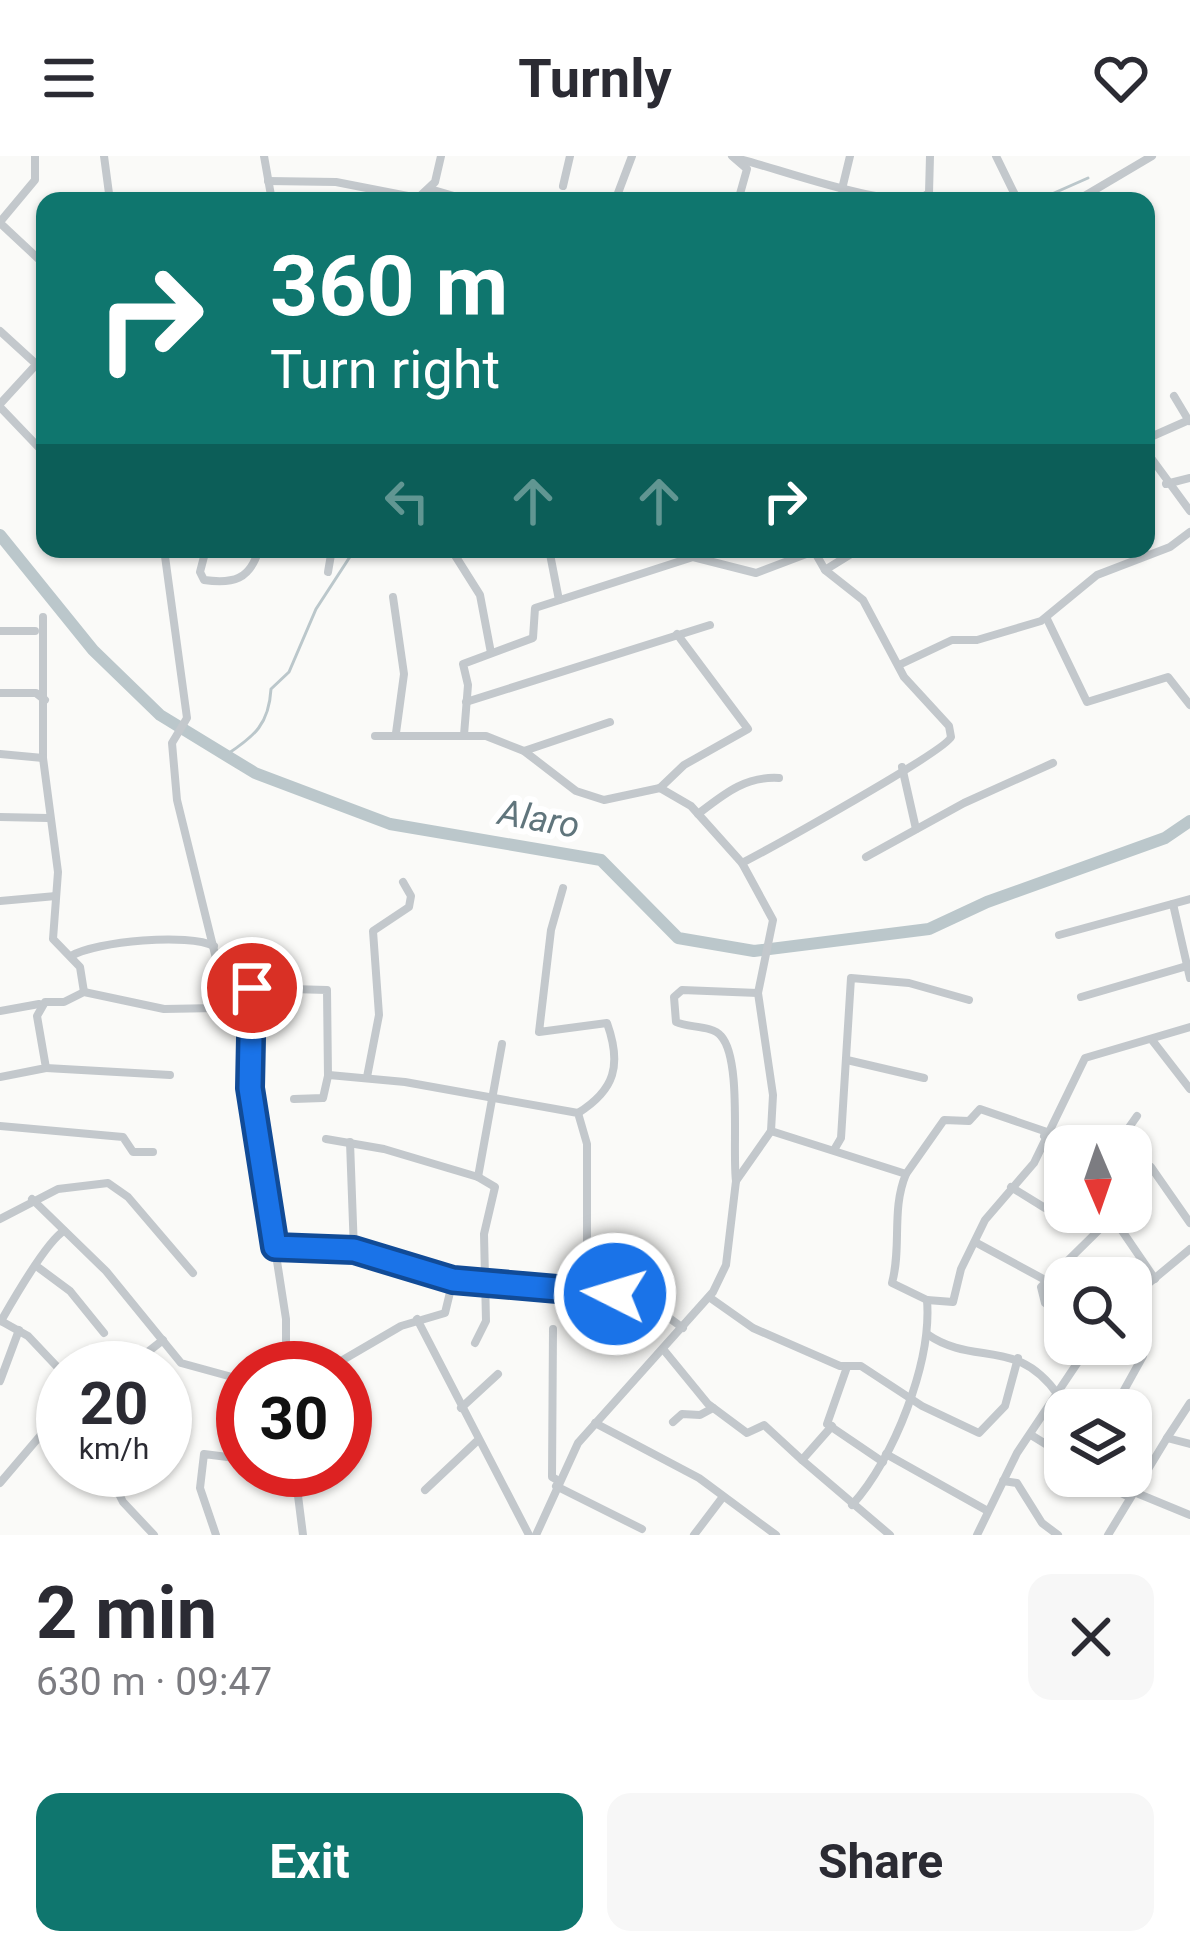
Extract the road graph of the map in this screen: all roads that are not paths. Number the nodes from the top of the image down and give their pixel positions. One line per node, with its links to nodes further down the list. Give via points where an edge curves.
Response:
1 (35, 156): 27 (street, via 35,180)
2 (104, 156): 16 (street)
3 (264, 156): 12 (street)
4 (441, 156): 14 (street)
5 (571, 156): 13 (street)
6 (632, 156): 21 (street)
7 (850, 156): 15 (street)
8 (930, 156): 24 (street)
9 (995, 156): 25 (street)
10 (1152, 156): 26 (street)
11 (735, 157): 15 (street); 22 (street, via 747,169)
12 (268, 181): 17 (street); 18 (street)
13 (563, 186)
14 (430, 188): 19 (street); 20 (street)
15 (842, 189): 23 (street)
16 (109, 192)
17 (270, 192)
18 (387, 192)
19 (425, 192)
20 (443, 192)
21 (618, 192)
22 (741, 192)
23 (864, 192)
24 (927, 192)
25 (1013, 192)
26 (1091, 192)
27 (0, 223): 28 (street)
28 (36, 257)
29 (0, 331): 30 (street)
30 (35, 363): 32 (street)
31 (1174, 396): 33 (street)
32 (0, 406): 35 (street)
33 (1190, 421): 34 (street)
34 (1155, 435)
35 (36, 444)
36 (1155, 466): 38 (street)
37 (1190, 478): 38 (street)
38 (1166, 484): 39 (street)
39 (1190, 512)
40 (1190, 532): 41 (street)
41 (1155, 553)
42 (165, 558): 94 (street, via 187,718 172,743 177,800)
43 (204, 558): 44 (street, via 204,580 227,583)
44 (257, 558)
45 (330, 558): 55 (street)
46 (457, 558): 64 (street, via 480,595)
47 (551, 558): 57 (street)
48 (690, 558): 57 (street)
49 (697, 558): 50 (street, via 756,573)
50 (794, 558)
51 (818, 558): 54 (street)
52 (845, 558): 54 (street)
53 (1142, 558): 59 (street, via 1096,575)
54 (825, 570): 65 (street, via 863,600)
55 (328, 572)
56 (393, 597): 71 (street, via 404,674)
57 (560, 600): 64 (street, via 535,608 533,638)
58 (43, 617): 67 (street)
59 (1047, 619): 65 (street, via 952,640); 69 (street, via 1087,702 1168,677)
60 (710, 625): 63 (street)
61 (0, 631): 62 (street)
62 (35, 631)
63 (677, 634): 68 (street); 80 (street, via 748,729)
64 (491, 653): 68 (street, via 464,664)
65 (898, 665): 78 (street, via 952,731 948,746)
66 (0, 693): 67 (street)
67 (46, 700): 76 (street)
68 (465, 702): 72 (street)
69 (1190, 705)
70 (610, 722): 74 (street)
71 (396, 733): 72 (street); 73 (street)
72 (464, 734): 74 (street)
73 (375, 736)
74 (524, 751): 80 (street, via 576,791 604,800)
75 (0, 754): 76 (street)
76 (44, 758): 83 (street)
77 (1053, 763): 84 (street)
78 (902, 767): 84 (street); 86 (street)
79 (779, 778): 81 (street, via 742,783)
80 (660, 788): 81 (street)
81 (698, 814): 86 (street)
82 (0, 817): 83 (street)
83 (48, 818): 89 (street, via 57,842)
84 (916, 829): 85 (street)
85 (866, 857)
86 (742, 863): 100 (street, via 772,918)
87 (403, 882): 114 (street, via 409,907 374,931 380,1015)
88 (563, 888): 119 (street, via 539,1032 607,1023 613,1076 603,1098)
89 (56, 896): 91 (street); 95 (street, via 53,939)
90 (1190, 899): 92 (street)
91 (0, 901)
92 (1172, 904): 93 (street); 96 (street)
93 (1059, 935)
94 (216, 949): 95 (street, via 200,940 121,938); 102 (street)
95 (70, 956): 99 (street)
96 (1189, 965): 97 (street); 101 (street)
97 (1190, 978)
98 (252, 988): 102 (street); 112 (street, via 327,990); 142 (street, via 250,1088)
99 (84, 992): 102 (street, via 164,1009 217,1008); 104 (street)
100 (758, 993): 124 (street); 134 (street, via 692,990 674,997 676,1022 724,1041)
101 (1081, 997)
102 (226, 999)
103 (969, 1000): 109 (street, via 850,978)
104 (40, 1004): 105 (street); 110 (street)
105 (0, 1011)
106 (1190, 1027): 107 (street)
107 (1152, 1040): 116 (street); 121 (street, via 1088,1055)
108 (502, 1044): 118 (street)
109 (847, 1060): 115 (street); 129 (street)
110 (46, 1068): 111 (street); 113 (street)
111 (170, 1075)
112 (328, 1076): 114 (street); 117 (street, via 322,1100)
113 (0, 1077)
114 (367, 1077): 118 (street)
115 (924, 1078)
116 (1190, 1089)
117 (294, 1099)
118 (492, 1099): 119 (street); 133 (street)
119 (578, 1113): 155 (street, via 586,1144)
120 (1137, 1116): 122 (street)
121 (1051, 1125)
122 (1131, 1125)
123 (0, 1126): 130 (street, via 123,1137 133,1152)
124 (771, 1130): 129 (street); 134 (street)
125 (1044, 1133): 132 (street, via 980,1109 969,1121 944,1120)
126 (1044, 1138): 135 (street)
127 (326, 1139): 128 (street)
128 (350, 1142): 133 (street); 144 (street)
129 (834, 1150): 132 (street)
130 (153, 1152)
131 (1152, 1168): 139 (street)
132 (906, 1174): 157 (street, via 895,1216 893,1286)
133 (478, 1178): 153 (street, via 495,1186 484,1234)
134 (736, 1181): 156 (street, via 725,1265)
135 (1011, 1186): 137 (street); 141 (street)
136 (32, 1199): 138 (street); 140 (street); 148 (street, via 97,1181 113,1185)
137 (1044, 1207)
138 (0, 1219)
139 (1190, 1223)
140 (64, 1230): 147 (street, via 45,1247); 165 (street)
141 (974, 1242): 150 (street); 157 (street, via 953,1302)
142 (275, 1247): 144 (street); 166 (street)
143 (1190, 1249): 151 (street)
144 (354, 1250): 152 (street)
145 (1073, 1257): 146 (street, via 1113,1219)
146 (1140, 1257)
147 (39, 1268): 159 (street); 163 (street)
148 (193, 1273)
149 (1152, 1275): 151 (street)
150 (1044, 1279)
151 (1155, 1279): 154 (street)
152 (453, 1280): 153 (street); 158 (street, via 445,1313)
153 (487, 1280): 155 (street); 167 (street, via 486,1322)
154 (1152, 1281)
155 (587, 1289): 160 (street, via 643,1299)
156 (709, 1297): 160 (street); 172 (street, via 766,1334)
157 (927, 1300): 164 (street)
158 (417, 1319): 168 (street); 180 (street)
159 (0, 1320): 162 (street)
160 (683, 1328): 170 (street)
161 (553, 1329): 197 (street)
162 (19, 1330): 169 (street); 175 (street)
163 (104, 1333)
164 (927, 1338): 171 (street); 177 (street)
165 (163, 1340): 173 (street, via 187,1367)
166 (286, 1341)
167 (475, 1343)
168 (372, 1344)
169 (36, 1347)
170 (663, 1349): 179 (street); 183 (street)
171 (1018, 1358): 176 (street); 177 (street, via 1005,1406 982,1433)
172 (847, 1366): 177 (street, via 861,1366); 184 (street)
173 (216, 1374)
174 (498, 1374): 180 (street)
175 (0, 1381)
176 (1054, 1389)
177 (909, 1398): 192 (street)
178 (1190, 1403): 186 (street)
179 (713, 1408): 182 (street); 193 (street, via 747,1433 764,1425)
180 (460, 1409): 188 (street)
181 (1044, 1415): 185 (street)
182 (673, 1422)
183 (595, 1423): 197 (street); 203 (street)
184 (832, 1426): 192 (street); 193 (street)
185 (1030, 1435): 189 (street); 195 (street)
186 (1167, 1438): 190 (street); 194 (street)
187 (36, 1440): 196 (street)
188 (476, 1442): 198 (street); 211 (street)
189 (1044, 1443)
190 (1190, 1444)
191 (216, 1456): 209 (street, via 204,1454 200,1488)
192 (883, 1457): 204 (street); 205 (street)
193 (802, 1460): 204 (street)
194 (1152, 1462)
195 (1002, 1481): 205 (street); 216 (street, via 1017,1483)
196 (0, 1483)
197 (558, 1484): 207 (street); 211 (street)
198 (425, 1490)
199 (120, 1497): 208 (street)
200 (298, 1497): 210 (street)
201 (1130, 1497): 217 (street)
202 (1140, 1497): 206 (street)
203 (722, 1498): 212 (street); 213 (street)
204 (852, 1504): 214 (street)
205 (986, 1510): 215 (street)
206 (1190, 1515)
207 (642, 1529)
208 (154, 1535)
209 (218, 1535)
210 (303, 1535)
211 (533, 1535)
212 (694, 1535)
213 (776, 1535)
214 (890, 1535)
215 (976, 1535)
216 (1058, 1535)
217 (1108, 1535)

